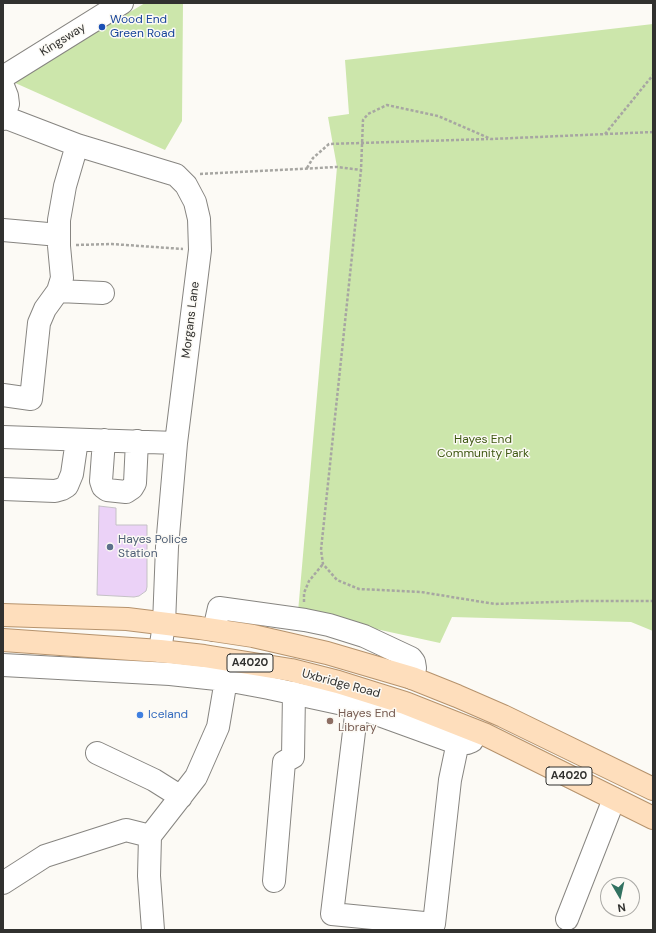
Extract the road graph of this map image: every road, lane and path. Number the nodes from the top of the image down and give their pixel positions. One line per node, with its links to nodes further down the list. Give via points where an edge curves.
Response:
1 (122, 3): 3 (street, Kingsway)
2 (653, 76): 7 (path)
3 (3, 78)
4 (3, 86): 5 (street, via 7,99)
5 (4, 118): 10 (street)
6 (653, 132): 7 (path)
7 (605, 134): 8 (path)
8 (491, 139): 9 (path); 9 (path, via 438,116 387,105 368,114 363,120)
9 (362, 143): 11 (path, via 329,144 313,158); 12 (path)
10 (77, 145): 13 (street); 15 (street, via 65,186 59,220)
11 (307, 168): 12 (path, via 337,167); 13 (path)
12 (361, 170): 26 (path, via 322,550)
13 (176, 175): 16 (street, Morgans Lane, via 186,185 195,202 199,219)
14 (3, 230): 15 (street)
15 (59, 241): 16 (path); 17 (street, via 62,278)
16 (200, 250): 24 (street, Morgans Lane)
17 (58, 291): 18 (street); 19 (street, via 39,323 31,399)
18 (103, 293)
19 (3, 396)
20 (3, 437): 21 (street)
21 (77, 440): 22 (street); 25 (street, via 72,474 67,486 54,491)
22 (104, 440): 23 (street); 23 (street, via 101,481 103,487 107,490 126,492 135,483)
23 (137, 441): 24 (street)
24 (176, 443): 30 (street, Morgans Lane, via 167,547)
25 (3, 489)
26 (323, 564): 27 (path, via 337,580 359,589 421,592 495,604); 29 (path, via 309,581 304,593)
27 (653, 601)
28 (3, 615): 30 (main road, Uxbridge Road / A4020, via 128,619)
29 (305, 620): 31 (street, via 219,608); 35 (street, via 364,636 411,658 415,668)
30 (164, 624): 31 (main road, Uxbridge Road / A4020); 33 (street, Morgans Lane)
31 (214, 630): 35 (main road, Uxbridge Road / A4020, via 253,636 328,654)
32 (3, 640): 33 (main road, Uxbridge Road / A4020)
33 (160, 651): 39 (main road, Uxbridge Road / A4020, via 250,663 338,682 405,703)
34 (3, 665): 36 (street, via 170,674)
35 (412, 678): 42 (main road, Uxbridge Road / A4020, via 503,716)
36 (226, 680): 37 (street); 43 (street, via 218,727 196,777)
37 (294, 693): 38 (street); 47 (street, via 293,757 284,762)
38 (356, 707): 40 (street); 40 (street, via 332,914 434,924 450,780)
39 (486, 735): 40 (street, via 467,743); 44 (main road, Uxbridge Road / A4020)
40 (458, 742)
41 (97, 753): 43 (street)
42 (653, 789)
43 (181, 796): 46 (street)
44 (614, 799): 45 (main road, Uxbridge Road / A4020); 49 (street)
45 (653, 818)
46 (150, 836): 48 (street, via 126,830 45,856); 50 (street, via 149,876)
47 (274, 882)
48 (3, 883)
49 (567, 919)
50 (153, 930)

